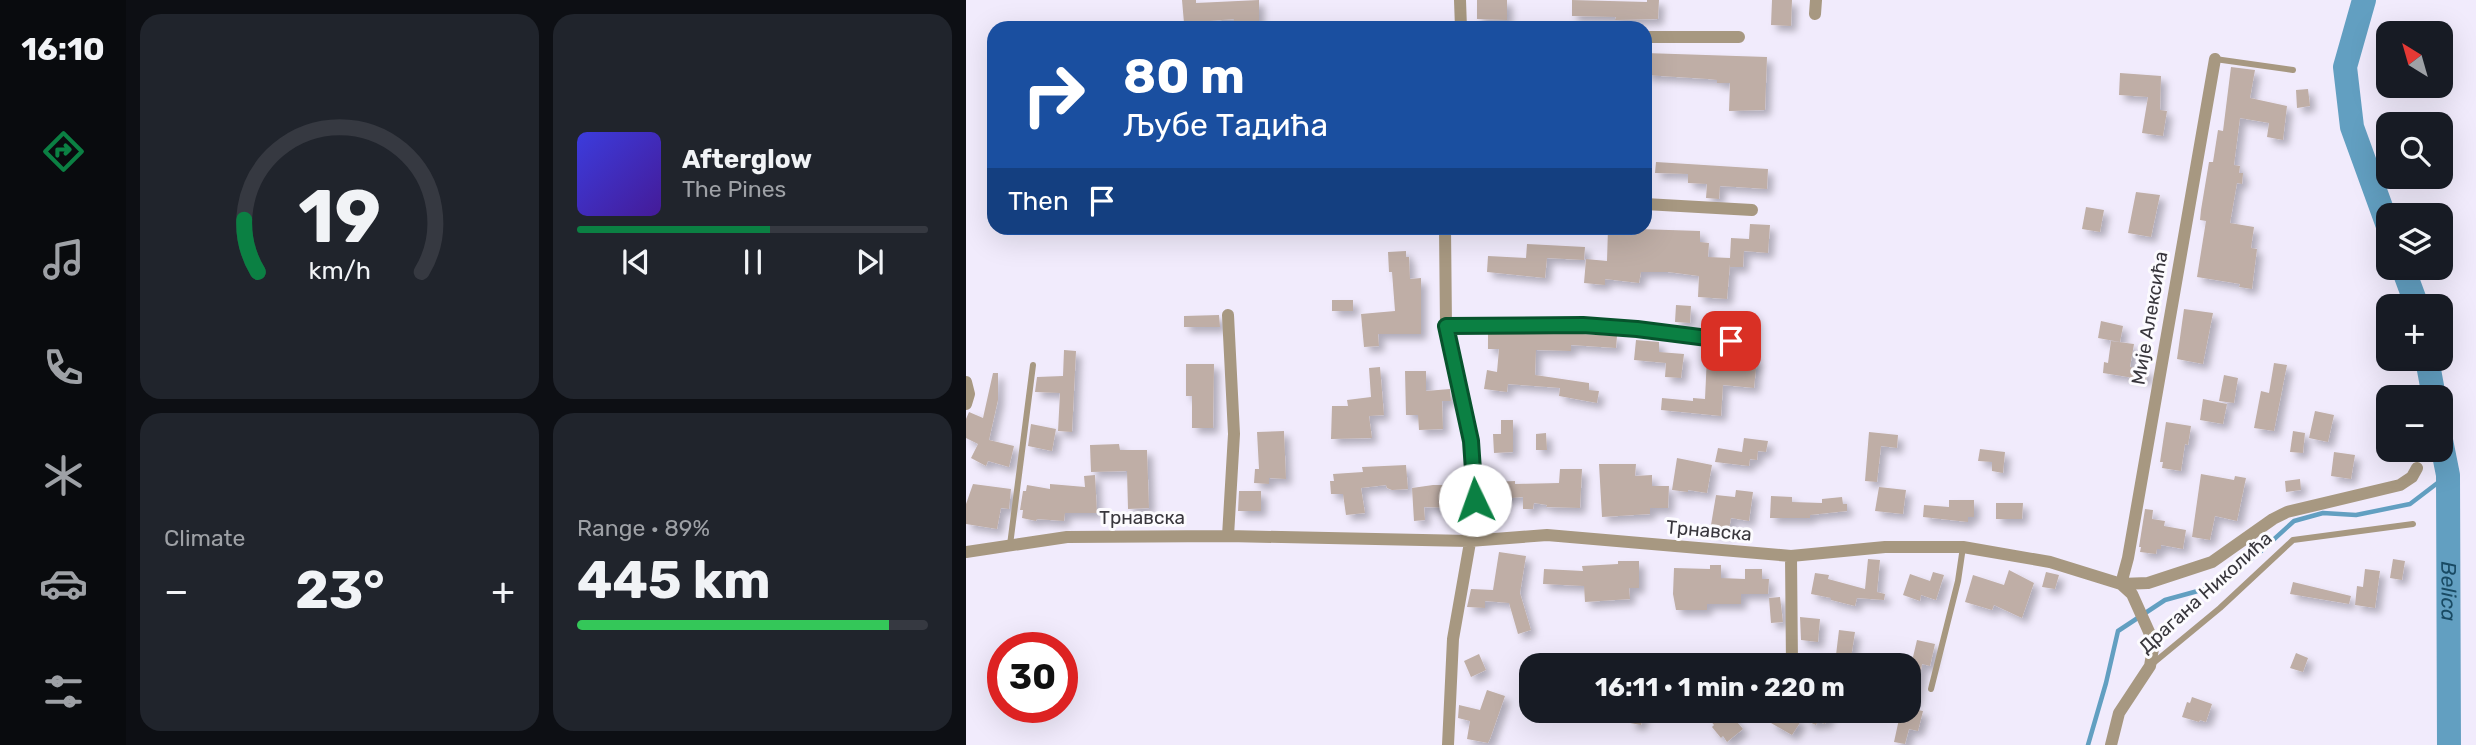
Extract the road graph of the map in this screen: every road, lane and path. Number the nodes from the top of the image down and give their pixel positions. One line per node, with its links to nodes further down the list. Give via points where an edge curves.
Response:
1 (1460, 0): 2 (street)
2 (1461, 21)
3 (1652, 37): 4 (street)
4 (1739, 37)
5 (2214, 59): 6 (lane); 24 (street, Мије Алексића)
6 (2293, 70)
7 (1652, 204): 8 (street)
8 (1752, 210)
9 (1445, 235): 11 (street)
10 (1228, 315): 18 (street, via 1234,434)
11 (1446, 326): 12 (street, via 1583,325); 19 (street, via 1471,441 1475,514)
12 (1731, 341)
13 (1033, 365): 20 (lane)
14 (966, 382): 15 (street)
15 (966, 404)
16 (2417, 468): 24 (street, Трнавска, via 2400,485 2287,512 2212,562 2148,583)
17 (2413, 524): 26 (lane, Драгана Николића, via 2294,540)
18 (1228, 536): 19 (street, Трнавска); 20 (street, Трнавска, via 1067,537)
19 (1469, 541): 23 (street, Трнавска, via 1546,535); 28 (street, via 1453,639)
20 (1010, 545): 22 (street, Трнавска)
21 (1963, 547): 23 (street, Трнавска, via 1885,547); 24 (street, Трнавска, via 2050,562); 27 (lane)
22 (966, 552)
23 (1791, 556): 25 (street)
24 (2121, 584): 26 (street, via 2132,594 2154,643)
25 (1792, 653)
26 (2150, 666): 29 (street, Драгана Николића, via 2119,713)
27 (1931, 689)
28 (1448, 745)
29 (2111, 745)

